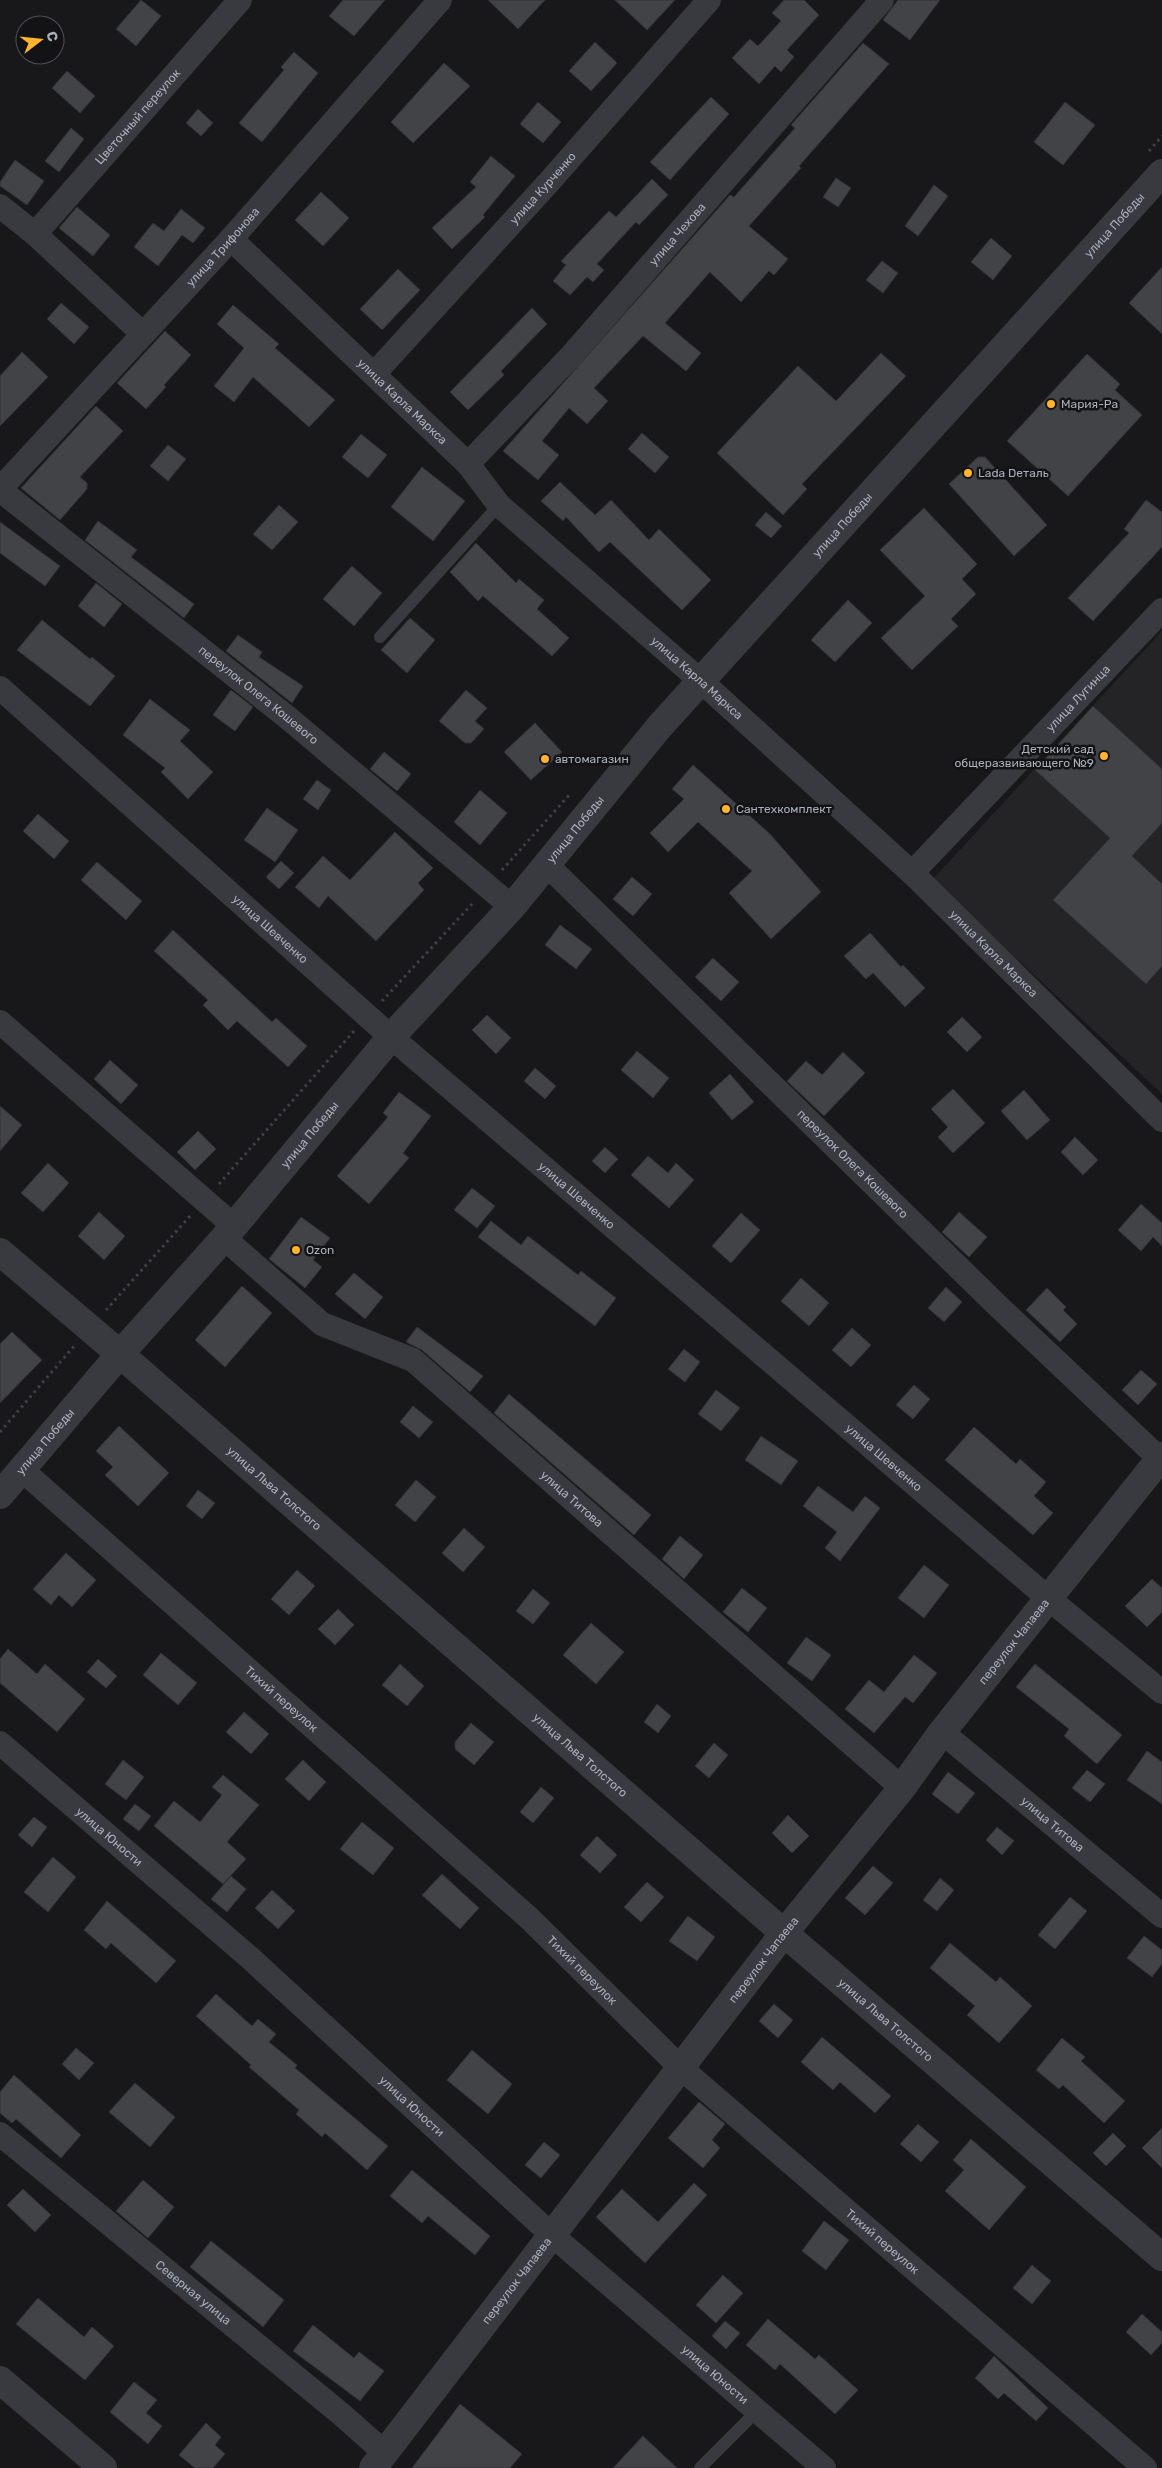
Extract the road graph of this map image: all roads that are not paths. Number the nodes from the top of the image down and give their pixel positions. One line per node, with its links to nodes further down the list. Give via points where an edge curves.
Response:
1 (240, 0): 7 (street, Цветочный переулок)
2 (440, 0): 8 (street, улица Трифонова)
3 (709, 0): 10 (street, улица Курченко, via 556,175)
4 (882, 0): 11 (street, улица Чехова, via 572,355)
5 (1162, 173): 16 (street, улица Победы)
6 (0, 206): 7 (street)
7 (35, 234): 9 (street)
8 (231, 239): 9 (street, улица Трифонова); 10 (street, улица Карла Маркса)
9 (143, 334): 12 (street, улица Трифонова)
10 (374, 374): 11 (street, улица Карла Маркса)
11 (468, 464): 13 (street, улица Карла Маркса)
12 (0, 490): 20 (street, переулок Олега Кошевого, via 287,718)
13 (499, 505): 15 (lane); 16 (street, улица Карла Маркса)
14 (1162, 610): 19 (street, улица Лугинца)
15 (380, 637)
16 (702, 682): 18 (street, улица Победы, via 660,726); 19 (street, улица Карла Маркса)
17 (0, 688): 22 (street, улица Шевченко)
18 (546, 864): 20 (street, улица Победы); 27 (street, переулок Олега Кошевого, via 999,1306)
19 (912, 873): 23 (street, улица Карла Маркса)
20 (512, 907): 22 (street, улица Победы)
21 (0, 1022): 24 (street, улица Титова)
22 (392, 1037): 24 (street, улица Победы); 30 (street, улица Шевченко)
23 (1162, 1120)
24 (229, 1232): 26 (street, улица Победы); 34 (street, улица Титова, via 322,1324 413,1360)
25 (0, 1252): 26 (street, улица Льва Толстого)
26 (120, 1354): 28 (street, улица Победы); 36 (street, улица Льва Толстого)
27 (1161, 1458): 30 (street, переулок Чапаева)
28 (22, 1470): 29 (street, улица Победы); 37 (street, Тихий переулок, via 529,1918)
29 (0, 1495)
30 (1048, 1598): 31 (street, улица Шевченко); 32 (street, переулок Чапаева)
31 (1162, 1692)
32 (942, 1732): 34 (street, переулок Чапаева); 35 (street, улица Титова)
33 (0, 1743): 39 (street, улица Юности, via 250,1957)
34 (902, 1788): 36 (street, переулок Чапаева)
35 (1162, 1916)
36 (784, 1932): 37 (street, переулок Чапаева); 40 (street, улица Льва Толстого)
37 (681, 2068): 39 (street, переулок Чапаева); 47 (street, Тихий переулок)
38 (0, 2134): 43 (street, Северная улица, via 341,2414)
39 (553, 2236): 42 (street, улица Юности); 43 (street, переулок Чапаева)
40 (1162, 2257)
41 (0, 2380): 44 (street)
42 (758, 2410): 45 (lane); 46 (street, улица Юности)
43 (379, 2460)
44 (103, 2468)
45 (700, 2468)
46 (824, 2468)
47 (1146, 2468)

